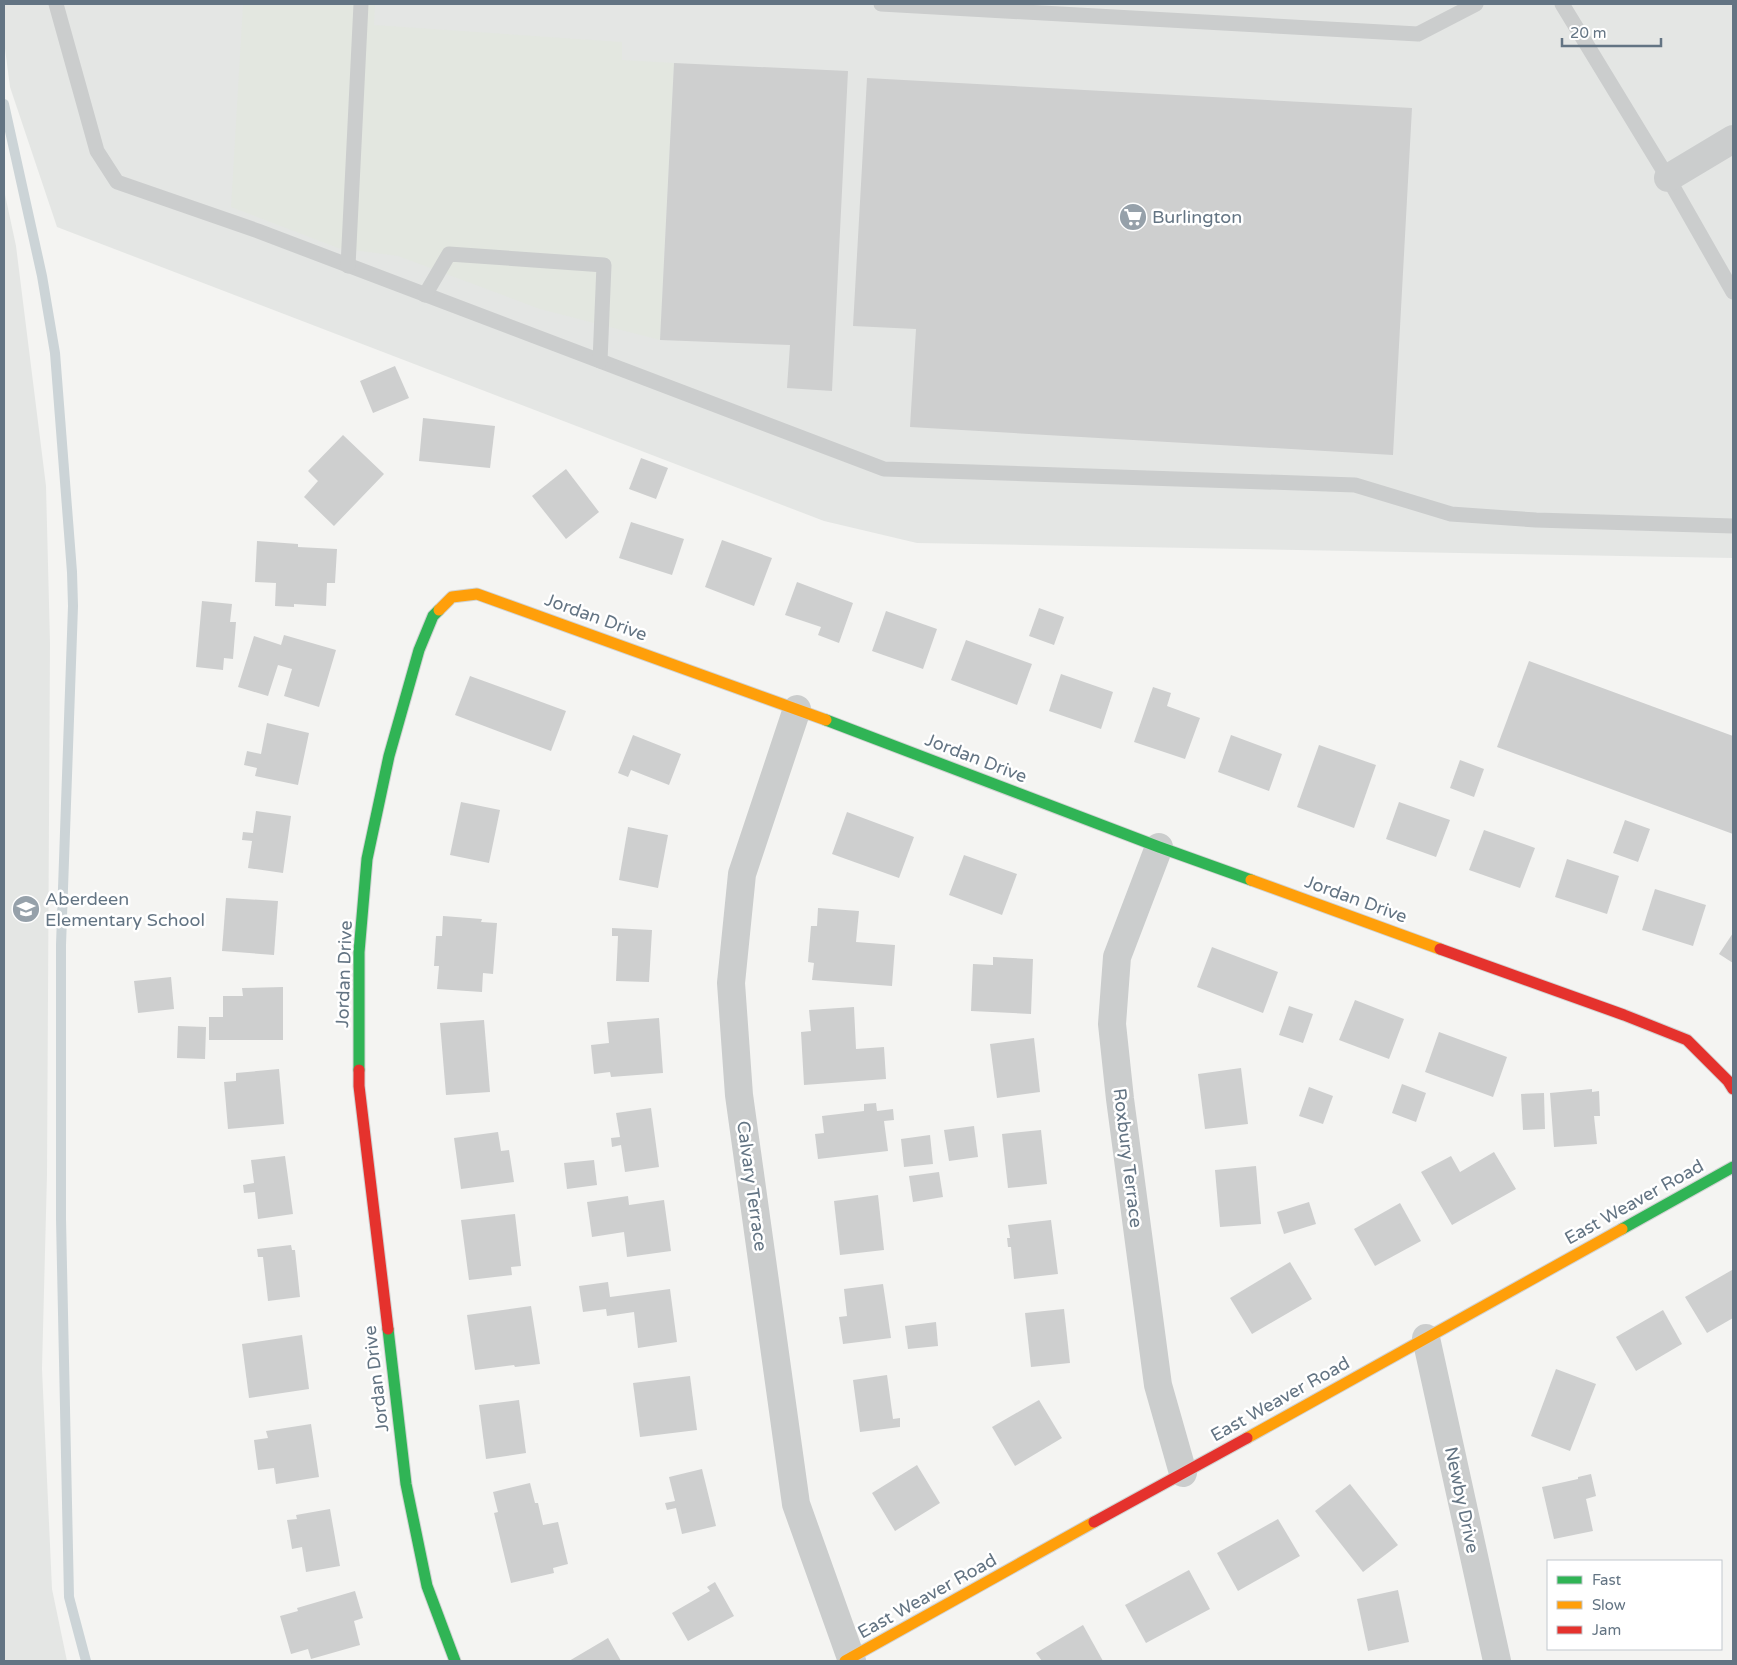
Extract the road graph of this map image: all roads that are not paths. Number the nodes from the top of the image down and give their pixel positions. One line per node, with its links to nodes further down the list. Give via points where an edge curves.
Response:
1 (56, 4): 8 (lane, via 97,152 117,182)
2 (361, 4): 8 (lane)
3 (881, 4): 4 (lane, via 1418,34)
4 (1476, 4)
5 (1562, 4): 7 (lane)
6 (1733, 139): 7 (street)
7 (1668, 178): 9 (lane)
8 (348, 266): 10 (lane)
9 (1733, 292)
10 (425, 295): 11 (lane); 11 (lane, via 448,254 604,265)
11 (600, 361): 12 (lane, via 884,469 1355,485 1451,514)
12 (1733, 526)
13 (798, 709): 14 (street, Jordan Drive); 19 (street, Calvary Terrace, via 742,874 731,983 739,1095 796,1504); 20 (street, Jordan Drive, via 477,594 452,597 433,616 420,650 389,756 367,859 360,952 359,1086 406,1484 427,1586)
14 (1159, 847): 15 (street, Jordan Drive, via 1687,1040); 18 (street, Roxbury Terrace, via 1117,957 1112,1024 1158,1385)
15 (1733, 1088)
16 (1733, 1167): 17 (street, East Weaver Road)
17 (1426, 1338): 18 (street, East Weaver Road); 21 (street, Newby Drive)
18 (1183, 1473): 19 (street, East Weaver Road)
19 (849, 1660)
20 (455, 1661)
21 (1497, 1661)

